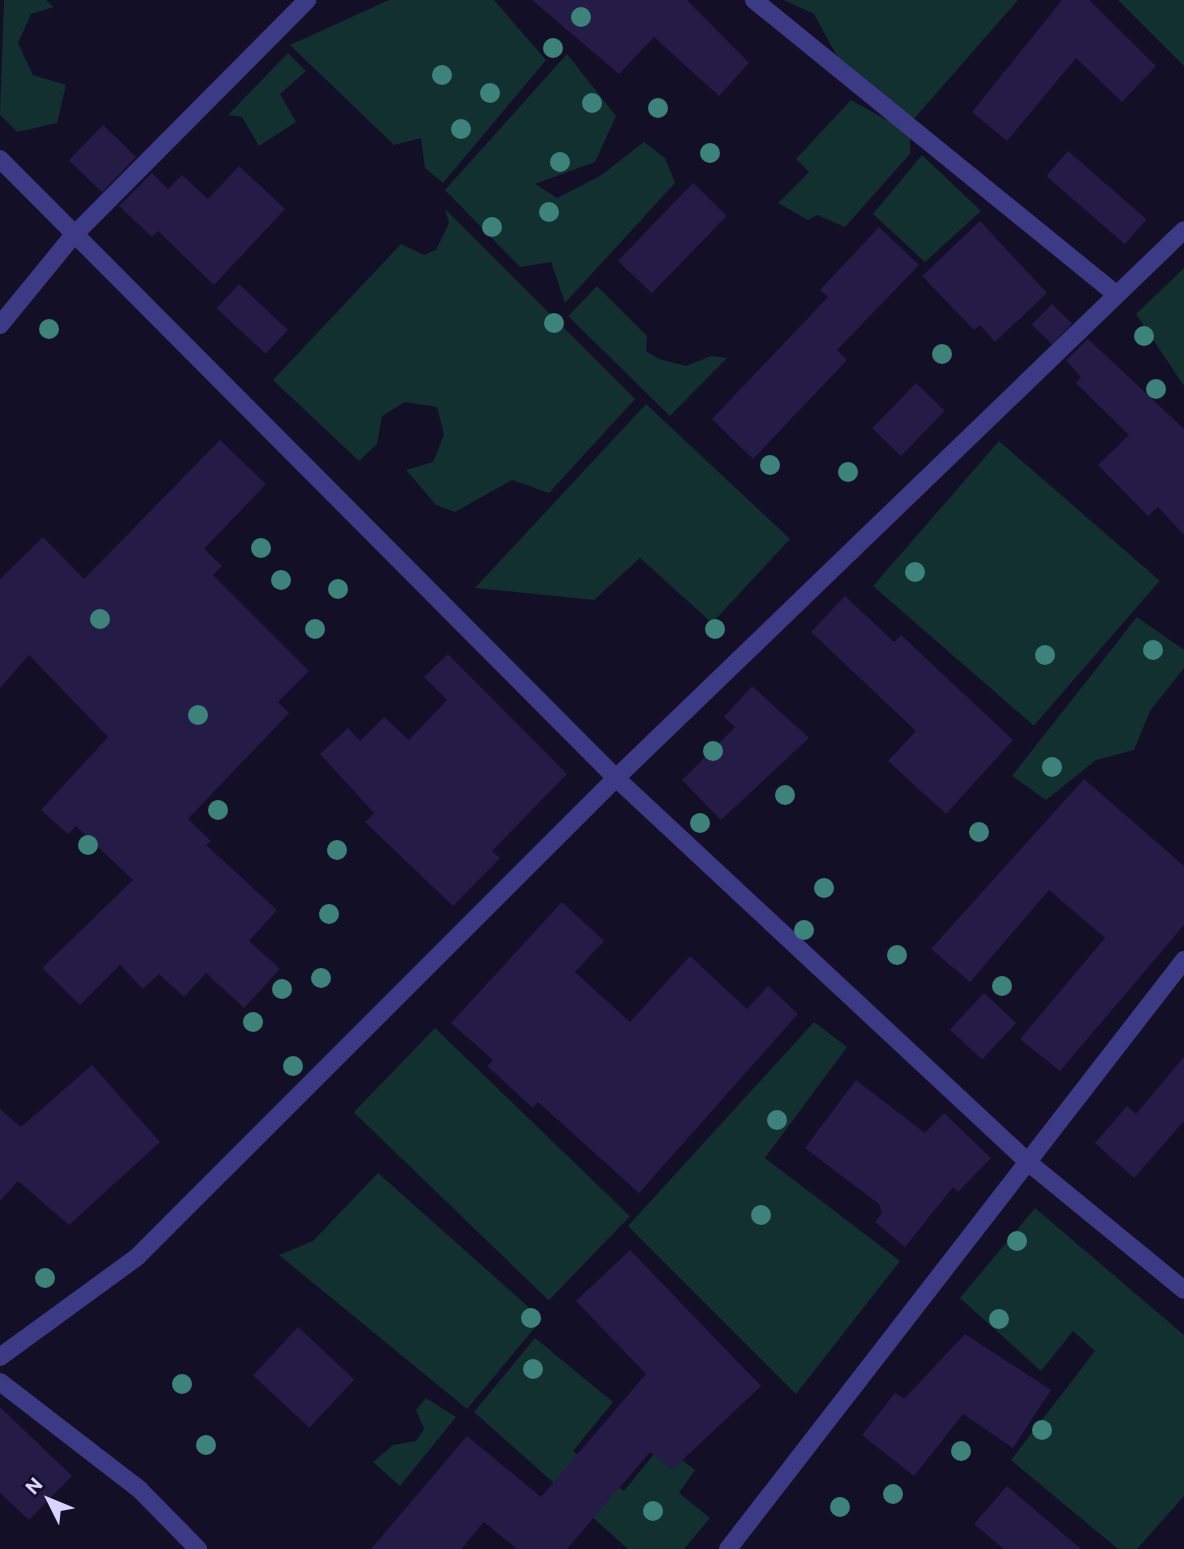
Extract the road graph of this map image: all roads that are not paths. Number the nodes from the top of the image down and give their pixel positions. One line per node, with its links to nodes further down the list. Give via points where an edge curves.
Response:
1 (307, 0): 5 (street)
2 (754, 0): 6 (street)
3 (0, 159): 5 (street)
4 (1184, 230): 6 (street)
5 (72, 237): 7 (street); 8 (street)
6 (1115, 293): 8 (street)
7 (0, 325)
8 (615, 778): 10 (street); 12 (street, via 137,1257)
9 (1184, 960): 10 (street)
10 (1029, 1163): 11 (street); 15 (street)
11 (1184, 1290)
12 (0, 1357)
13 (0, 1382): 14 (street, via 140,1490)
14 (198, 1549)
15 (728, 1549)

